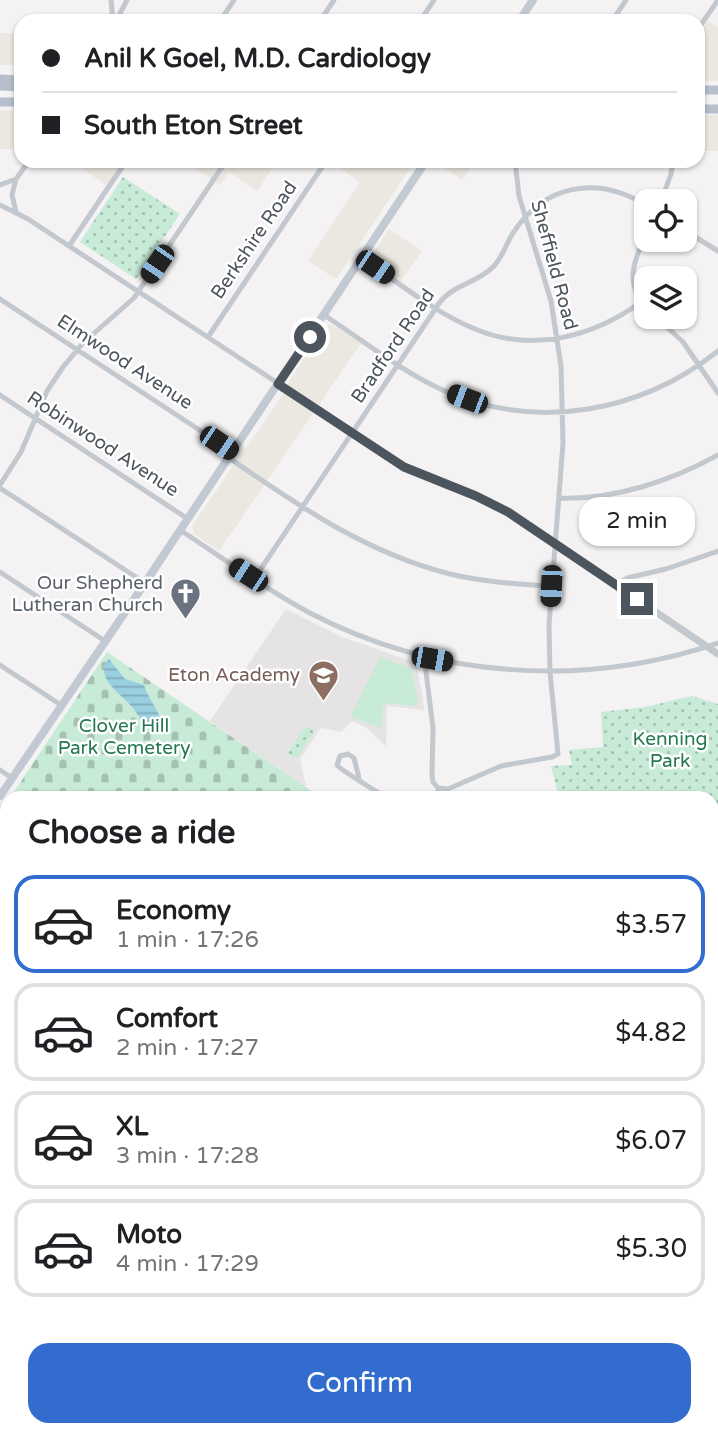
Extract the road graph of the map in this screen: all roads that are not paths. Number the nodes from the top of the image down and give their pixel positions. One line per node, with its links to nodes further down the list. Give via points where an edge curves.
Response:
1 (718, 0): 2 (street)
2 (705, 19)
3 (24, 168): 10 (street)
4 (121, 168): 18 (street)
5 (221, 168): 23 (street)
6 (321, 168): 29 (street, Berkshire Road)
7 (421, 168): 21 (main road)
8 (516, 168): 16 (street, Sheffield Road)
9 (672, 168): 12 (street)
10 (16, 178): 11 (street); 15 (street, via 12,195)
11 (0, 186)
12 (665, 189)
13 (634, 199): 16 (street, Bradford Road, via 618,191 590,187 569,190 548,198)
14 (0, 205): 15 (street)
15 (16, 212): 18 (street)
16 (525, 218): 25 (street, Bradford Road, via 496,264 452,290); 30 (street, Sheffield Road)
17 (697, 238): 19 (street)
18 (69, 246): 23 (street)
19 (718, 251)
20 (638, 252): 22 (street)
21 (362, 258): 25 (street); 27 (main road)
22 (634, 283)
23 (139, 291): 29 (street); 31 (street)
24 (0, 299): 31 (street, Elmwood Avenue)
25 (436, 308): 30 (street, via 492,335); 33 (street, Bradford Road)
26 (634, 309): 30 (street, via 598,327)
27 (324, 315): 33 (street); 35 (main road)
28 (669, 329): 34 (street)
29 (208, 337): 35 (street)
30 (558, 339): 38 (street, Sheffield Road)
31 (77, 349): 39 (street, via 50,386); 41 (street, Elmwood Avenue)
32 (718, 351): 34 (street)
33 (399, 364): 38 (street, via 446,392 483,404 515,411); 40 (street, Bradford Road)
34 (700, 364): 36 (street); 38 (street, via 639,397)
35 (278, 384): 40 (street); 41 (main road)
36 (718, 393)
37 (0, 396): 39 (street, Robinwood Avenue)
38 (563, 412): 44 (street, Sheffield Road)
39 (35, 418): 43 (street); 46 (street, Robinwood Avenue)
40 (352, 433): 45 (street, Bradford Road); 48 (street, via 404,467 497,506)
41 (231, 455): 45 (street, Elmwood Avenue); 46 (main road)
42 (718, 455): 44 (street, via 638,487)
43 (0, 486): 52 (street)
44 (560, 498): 48 (street, Sheffield Road)
45 (302, 508): 51 (street, Bradford Road); 54 (street, Elmwood Avenue, via 360,542 417,564 477,579)
46 (188, 519): 47 (main road)
47 (180, 530): 51 (street); 52 (main road)
48 (555, 543): 53 (street); 54 (street, Sheffield Road)
49 (718, 551): 53 (street)
50 (0, 572): 55 (street)
51 (254, 579): 59 (street, via 335,625)
52 (145, 583): 55 (main road)
53 (616, 585): 57 (street)
54 (551, 586): 61 (street, Sheffield Road)
55 (105, 641): 62 (main road)
56 (718, 643): 57 (street)
57 (707, 647): 58 (street); 61 (street, via 626,666)
58 (718, 654)
59 (424, 656): 61 (street); 66 (street, via 433,728 432,775)
60 (0, 664): 62 (street)
61 (550, 672): 66 (street, Sheffield Road, via 558,754 501,766)
62 (61, 705): 64 (main road)
63 (0, 770): 64 (street)
64 (12, 778): 67 (main road)
65 (359, 778): 65 (street, via 354,758 341,756 340,769); 68 (street)
66 (442, 789)
67 (3, 791)
68 (377, 791)

